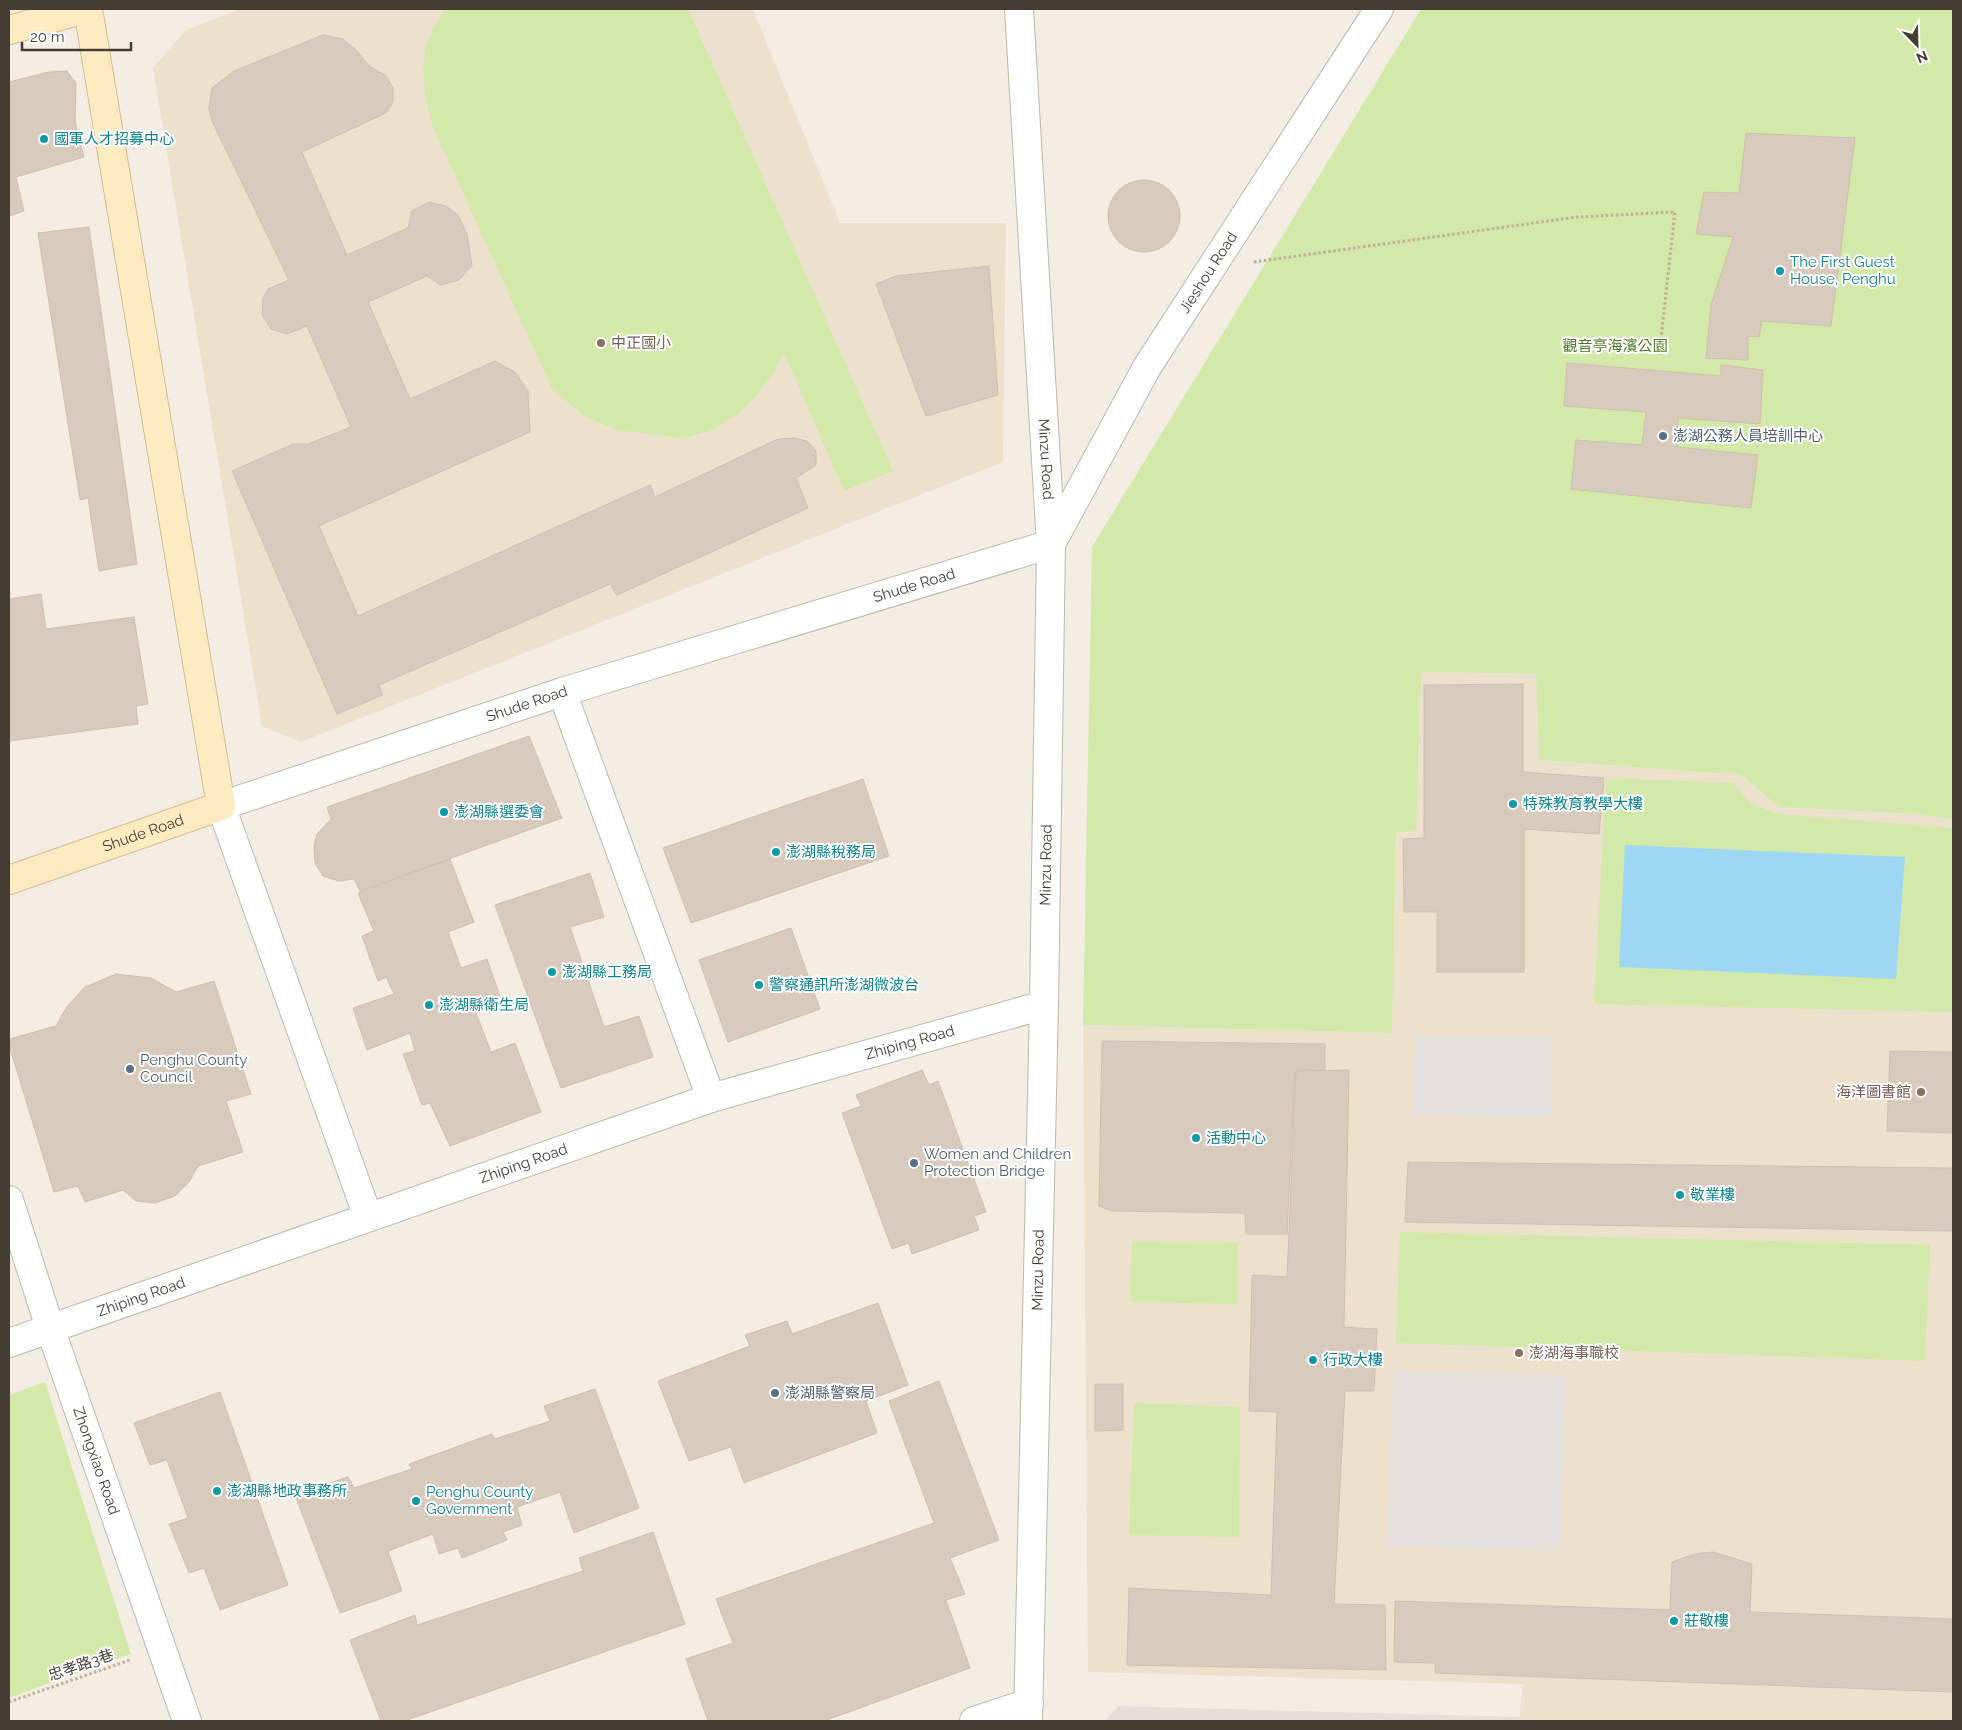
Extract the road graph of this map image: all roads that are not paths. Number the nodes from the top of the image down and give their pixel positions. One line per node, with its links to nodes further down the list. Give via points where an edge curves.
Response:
1 (87, 9): 4 (main road); 7 (main road)
2 (1019, 9): 5 (street, Minzu Road)
3 (1379, 9): 5 (street, Jieshou Road, via 1147,367)
4 (9, 30)
5 (1051, 544): 6 (street, Shude Road); 9 (street, Minzu Road)
6 (562, 692): 7 (street, Shude Road); 10 (street)
7 (221, 806): 8 (main road, Shude Road); 12 (street)
8 (9, 880)
9 (1044, 1005): 10 (street, Zhiping Road); 15 (street, Minzu Road)
10 (711, 1098): 12 (street, Zhiping Road)
11 (9, 1200): 13 (street, Zhongxiao Road)
12 (368, 1217): 13 (street, Zhiping Road)
13 (50, 1328): 14 (street, Zhiping Road); 16 (street, Zhongxiao Road)
14 (9, 1343)
15 (1028, 1712): 17 (street)
16 (187, 1721)
17 (974, 1721)

